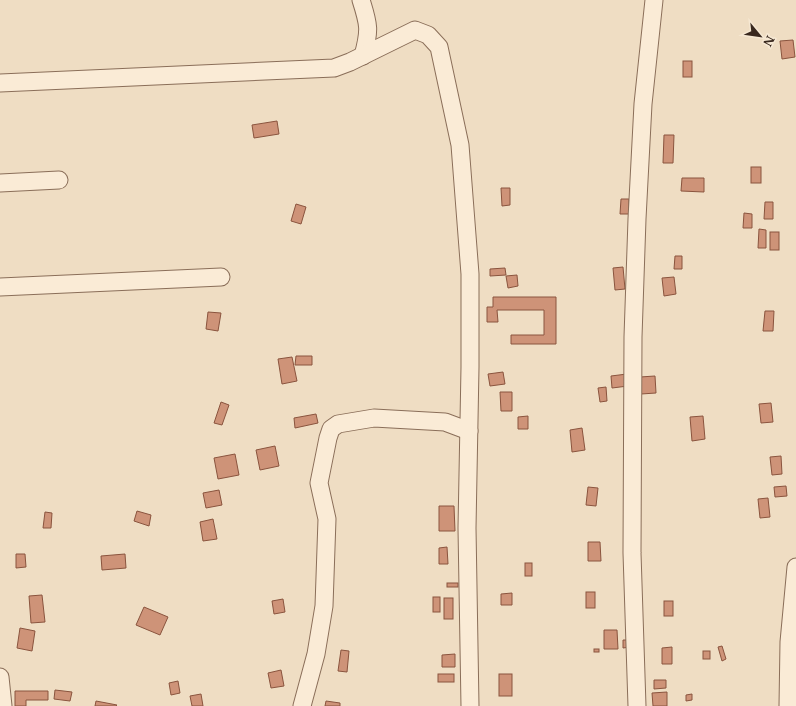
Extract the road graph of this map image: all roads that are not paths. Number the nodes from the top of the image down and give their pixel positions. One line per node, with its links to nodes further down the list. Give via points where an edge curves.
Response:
1 (361, 0): 3 (street, via 367,20 368,36)
2 (654, 0): 15 (street, via 643,104 633,337 632,553)
3 (363, 56): 4 (street, via 334,68); 9 (street, via 415,30 428,35 439,47 460,145 467,230 470,274)
4 (0, 83)
5 (59, 180): 6 (street)
6 (0, 183)
7 (221, 277): 8 (street)
8 (0, 287)
9 (469, 430): 13 (street, via 444,422 374,418 338,424 331,430 319,483 327,519 324,606 316,654); 14 (street, via 467,528)
10 (796, 567): 16 (street, via 789,642)
11 (0, 676): 12 (street)
12 (4, 706)
13 (302, 706)
14 (470, 706)
15 (637, 706)
16 (788, 706)

